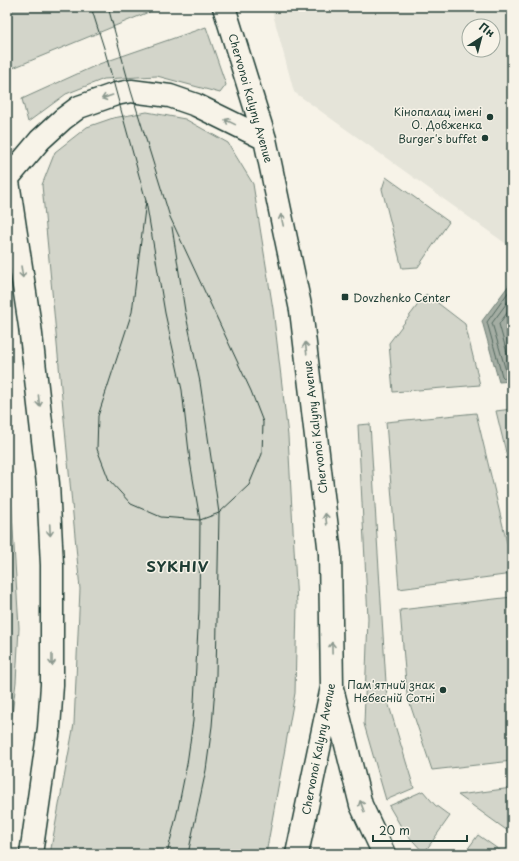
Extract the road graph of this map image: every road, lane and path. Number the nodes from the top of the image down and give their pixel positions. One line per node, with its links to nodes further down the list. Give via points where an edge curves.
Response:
1 (224, 7): 2 (main road, Chervonoi Kalyny Avenue)
2 (265, 139): 4 (main road, one-way to 4, via 196,105 170,96 131,91 79,107 40,140); 5 (main road, Chervonoi Kalyny Avenue, one-way to 2, via 330,554 301,310)
3 (7, 175): 4 (main road)
4 (8, 178): 6 (main road, one-way to 6, via 30,326 48,484 52,565 52,685)
5 (332, 687): 7 (main road, Chervonoi Kalyny Avenue); 8 (main road, one-way to 5, via 361,805)
6 (31, 854)
7 (297, 854)
8 (384, 854)

